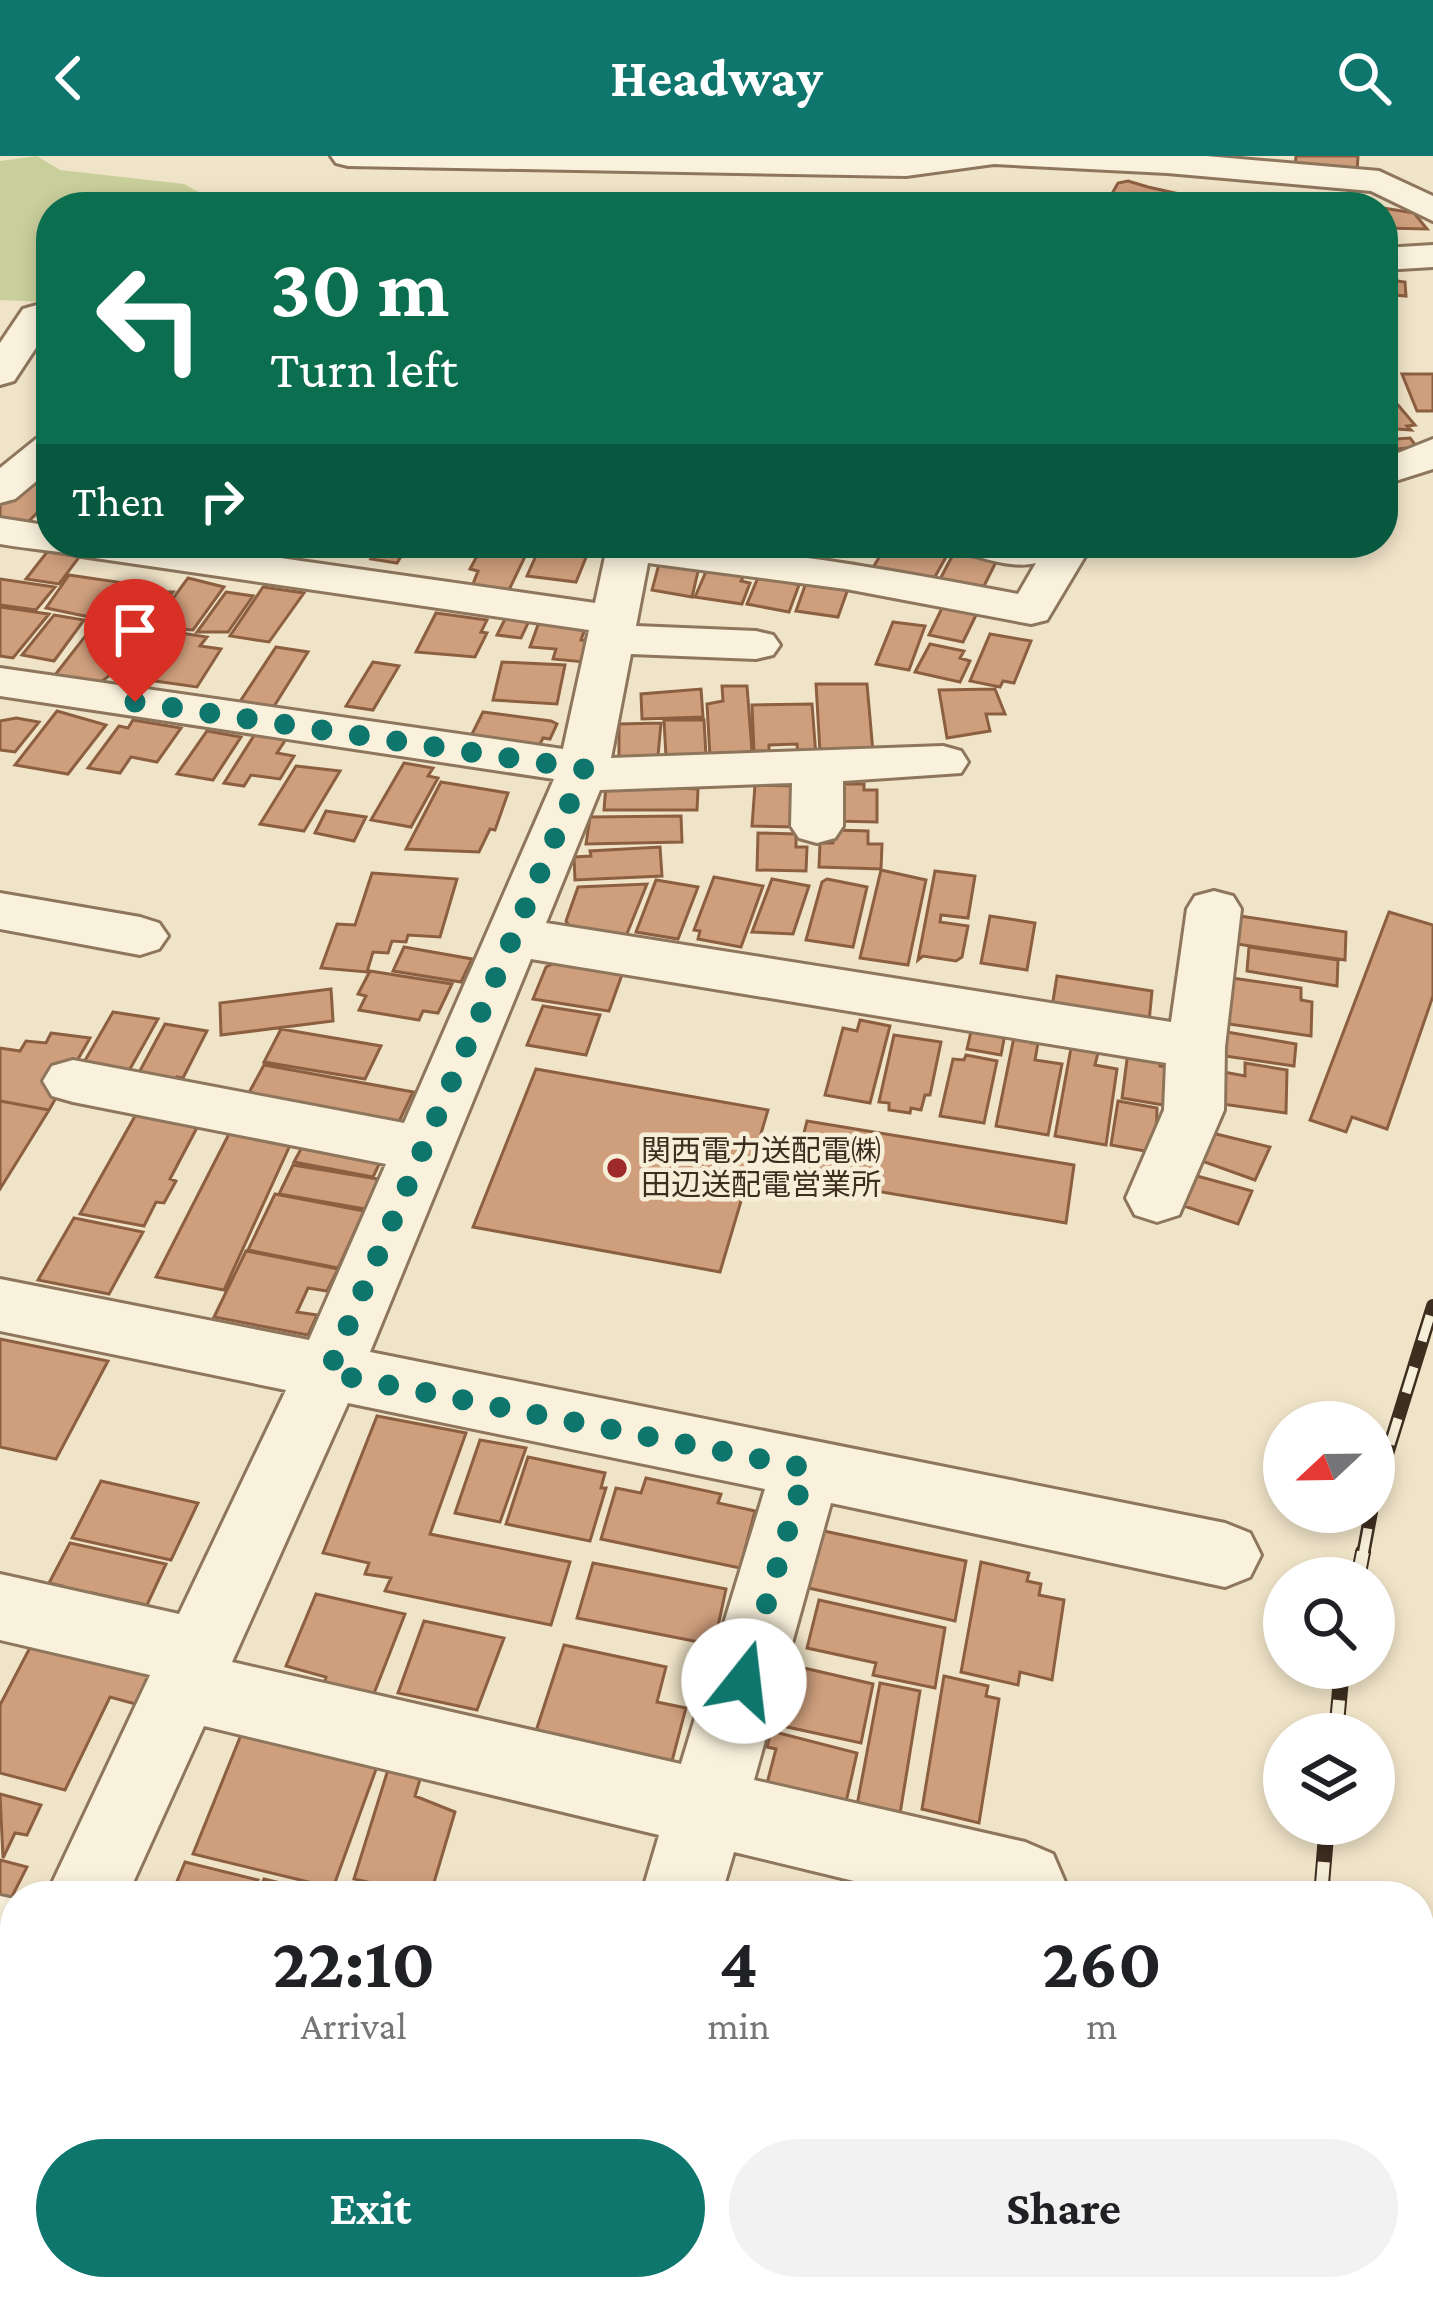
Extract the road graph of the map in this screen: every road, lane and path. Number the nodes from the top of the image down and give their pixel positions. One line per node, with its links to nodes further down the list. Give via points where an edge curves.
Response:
1 (348, 156): 2 (street, via 906,166)
2 (987, 156)
3 (1006, 157): 4 (street, via 965,179); 5 (street, via 1379,181)
4 (741, 192)
5 (1433, 210)
6 (1433, 256): 7 (street)
7 (1398, 258)
8 (30, 317): 9 (street)
9 (0, 374)
10 (1433, 452): 12 (street)
11 (36, 460): 13 (street)
12 (1398, 469)
13 (0, 490)
14 (0, 531): 15 (street)
15 (36, 537)
16 (174, 558): 20 (street)
17 (627, 558): 20 (street)
18 (1062, 558): 19 (street, via 1031,610)
19 (847, 559)
20 (613, 629): 21 (street); 25 (street)
21 (756, 645)
22 (0, 682): 25 (street)
23 (943, 762): 24 (street)
24 (818, 767): 25 (street); 26 (street)
25 (583, 772): 30 (street)
26 (817, 826)
27 (1214, 909): 31 (street)
28 (0, 911): 29 (street)
29 (140, 936)
30 (513, 937): 31 (street); 33 (street)
31 (1196, 1047): 34 (street, via 1194,1110)
32 (73, 1081): 33 (street)
33 (423, 1149): 36 (street)
34 (1157, 1198)
35 (0, 1305): 36 (street)
36 (328, 1373): 37 (street); 40 (street)
37 (806, 1468): 38 (street); 41 (street)
38 (1225, 1555)
39 (0, 1607): 40 (street)
40 (191, 1669): 41 (street); 42 (street)
41 (707, 1808): 43 (street); 44 (street)
42 (93, 1881)
43 (685, 1881)
44 (1021, 1881)

